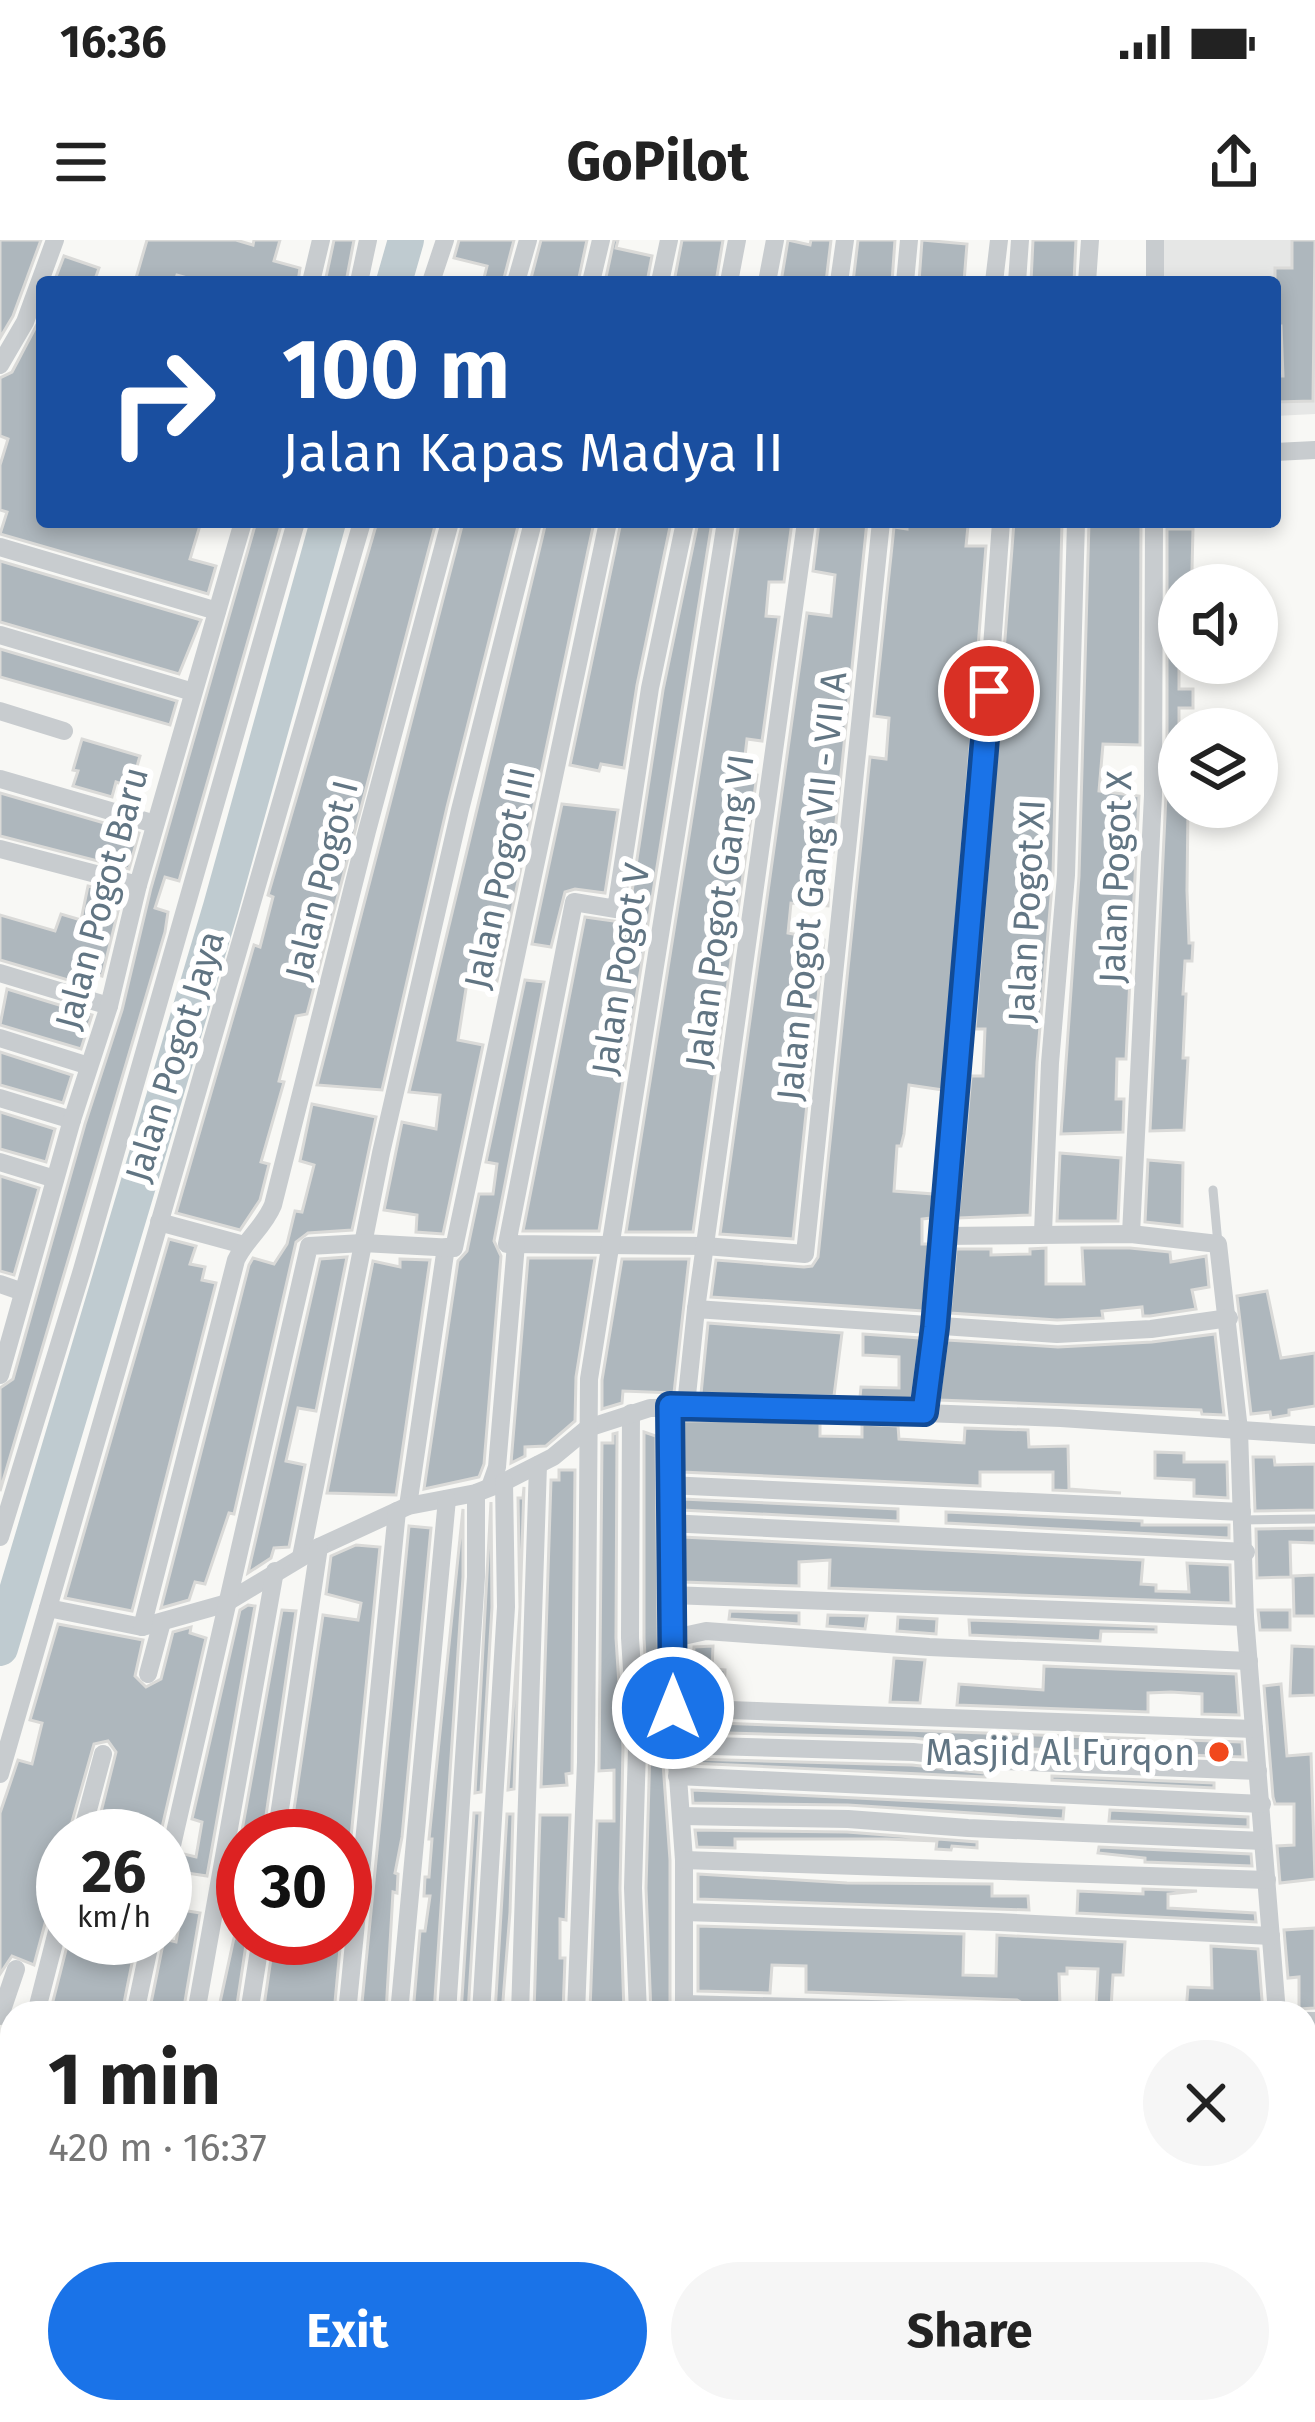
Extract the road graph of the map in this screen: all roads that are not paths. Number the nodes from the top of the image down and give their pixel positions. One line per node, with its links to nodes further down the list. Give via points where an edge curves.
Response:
1 (55, 240): 16 (street)
2 (321, 240): 17 (street)
3 (368, 240): 18 (street)
4 (445, 240): 19 (street)
5 (527, 240): 20 (street)
6 (601, 240): 21 (street)
7 (669, 240): 22 (street)
8 (737, 240): 23 (street)
9 (775, 240): 24 (street)
10 (844, 240): 25 (street)
11 (909, 240): 26 (street)
12 (999, 240): 27 (street)
13 (1020, 240): 28 (street)
14 (1090, 240): 29 (street)
15 (1155, 240): 30 (street)
16 (42, 276)
17 (312, 276)
18 (359, 276)
19 (433, 276)
20 (518, 276)
21 (592, 276)
22 (661, 276)
23 (729, 276)
24 (768, 276)
25 (840, 276)
26 (905, 276)
27 (995, 276)
28 (1017, 276)
29 (1088, 276)
30 (1155, 276)
31 (36, 292): 32 (street)
32 (0, 365)
33 (1315, 450): 34 (street)
34 (1281, 452)
35 (241, 528): 49 (street, Jalan Pogot Baru)
36 (294, 528): 98 (street)
37 (360, 528): 67 (street, Jalan Pogot Jaya)
38 (449, 528): 74 (street, Jalan Pogot I, via 274,1205)
39 (531, 528): 71 (street)
40 (607, 528): 76 (street, Jalan Pogot III)
41 (684, 528): 72 (street, via 616,909 574,902 507,1244)
42 (725, 528): 77 (street, Jalan Pogot V)
43 (805, 528): 75 (street, Jalan Pogot Gang VI)
44 (880, 528): 75 (street, Jalan Pogot Gang VII - VII A, via 806,1252)
45 (1001, 528): 70 (street)
46 (1076, 528): 68 (street, Jalan Pogot XI, via 1066,875)
47 (1154, 528): 69 (street, Jalan Pogot X, via 1153,796)
48 (0, 547): 49 (street)
49 (217, 611): 51 (street, Jalan Pogot Baru)
50 (0, 635): 51 (street)
51 (193, 692): 55 (street, Jalan Pogot Baru)
52 (0, 711): 53 (street)
53 (64, 731)
54 (0, 779): 55 (street)
55 (155, 824): 57 (street, Jalan Pogot Baru)
56 (0, 849): 57 (street)
57 (138, 885): 59 (street, Jalan Pogot Baru)
58 (0, 974): 59 (street)
59 (109, 1006): 61 (street, Jalan Pogot Baru)
60 (0, 1038): 61 (street)
61 (89, 1066): 63 (street, Jalan Pogot Baru)
62 (0, 1098): 63 (street)
63 (72, 1120): 65 (street, Jalan Pogot Baru)
64 (0, 1162): 65 (street)
65 (55, 1179): 79 (street, Jalan Pogot Baru)
66 (1213, 1190): 73 (lane)
67 (159, 1222): 74 (street); 104 (street, Jalan Pogot Jaya)
68 (1043, 1232): 69 (street); 70 (street)
69 (1131, 1234): 73 (street)
70 (943, 1235): 82 (street)
71 (363, 1243): 76 (street); 99 (street); 103 (street, via 309,1246)
72 (516, 1244): 77 (street); 92 (street)
73 (1218, 1244): 81 (street)
74 (244, 1245): 106 (street, Jalan Pogot I)
75 (705, 1246): 77 (street); 80 (street, Jalan Pogot Gang VI)
76 (450, 1247): 94 (street, Jalan Pogot III)
77 (608, 1247): 87 (street, Jalan Pogot V)
78 (0, 1284): 79 (street)
79 (23, 1292): 83 (street, Jalan Pogot Baru)
80 (696, 1309): 82 (street); 84 (street, Jalan Pogot Gang VI)
81 (1229, 1318): 82 (street, via 1057,1334); 88 (street)
82 (935, 1327): 85 (street)
83 (0, 1376)
84 (678, 1406): 85 (street); 86 (street); 91 (street, Jalan Pogot Gang VI)
85 (924, 1412): 88 (street)
86 (630, 1423): 87 (street); 142 (street)
87 (588, 1428): 90 (street); 141 (street, Jalan Pogot V)
88 (1239, 1430): 89 (street); 95 (street)
89 (1315, 1435)
90 (538, 1465): 92 (street); 140 (street)
91 (668, 1485): 95 (street); 97 (street, Jalan Pogot Gang VI)
92 (490, 1487): 93 (street); 138 (street, via 476,1577); 139 (street, via 506,1607)
93 (447, 1499): 94 (street); 137 (street)
94 (403, 1509): 99 (street); 136 (street, Jalan Pogot III)
95 (1242, 1516): 96 (lane); 100 (street)
96 (1315, 1519)
97 (668, 1523): 100 (street); 102 (street, Jalan Pogot Gang VI)
98 (0, 1537)
99 (310, 1552): 101 (street); 120 (street)
100 (1246, 1552): 105 (street)
101 (275, 1571): 103 (street); 134 (street)
102 (671, 1595): 105 (street); 107 (street, Jalan Pogot Gang VI)
103 (224, 1604): 106 (street); 119 (street)
104 (48, 1608): 106 (street); 115 (street, Jalan Pogot Jaya)
105 (1246, 1617): 108 (street)
106 (152, 1624): 109 (street, Jalan Pogot I)
107 (674, 1638): 108 (street, via 706,1631); 110 (street, Jalan Pogot Gang VI)
108 (1249, 1660): 111 (street)
109 (148, 1674)
110 (673, 1708): 111 (street); 112 (street, Jalan Pogot Gang VI)
111 (1253, 1729): 114 (street)
112 (678, 1745): 114 (street); 116 (street, Jalan Pogot Gang VI)
113 (103, 1754): 118 (street)
114 (1258, 1772): 117 (street)
115 (0, 1774)
116 (677, 1776): 117 (street); 121 (street, Jalan Pogot Gang VI)
117 (1262, 1804): 122 (street)
118 (88, 1809)
119 (180, 1809)
120 (280, 1809)
121 (681, 1816): 122 (street); 123 (street, Jalan Pogot Gang VI)
122 (1264, 1841): 124 (street)
123 (684, 1860): 124 (street); 125 (street, Jalan Pogot Gang VI)
124 (1267, 1880): 126 (street)
125 (685, 1912): 126 (street); 143 (street, Jalan Pogot Gang VI)
126 (1271, 1936): 144 (street)
127 (48, 1965): 132 (street)
128 (145, 1965): 133 (street)
129 (257, 1965): 135 (street)
130 (16, 1969): 131 (street)
131 (5, 2001)
132 (39, 2001)
133 (138, 2001)
134 (198, 2001)
135 (251, 2001)
136 (347, 2001)
137 (400, 2001)
138 (448, 2001)
139 (482, 2001)
140 (520, 2001)
141 (576, 2001)
142 (638, 2001)
143 (685, 2001)
144 (1276, 2001)

